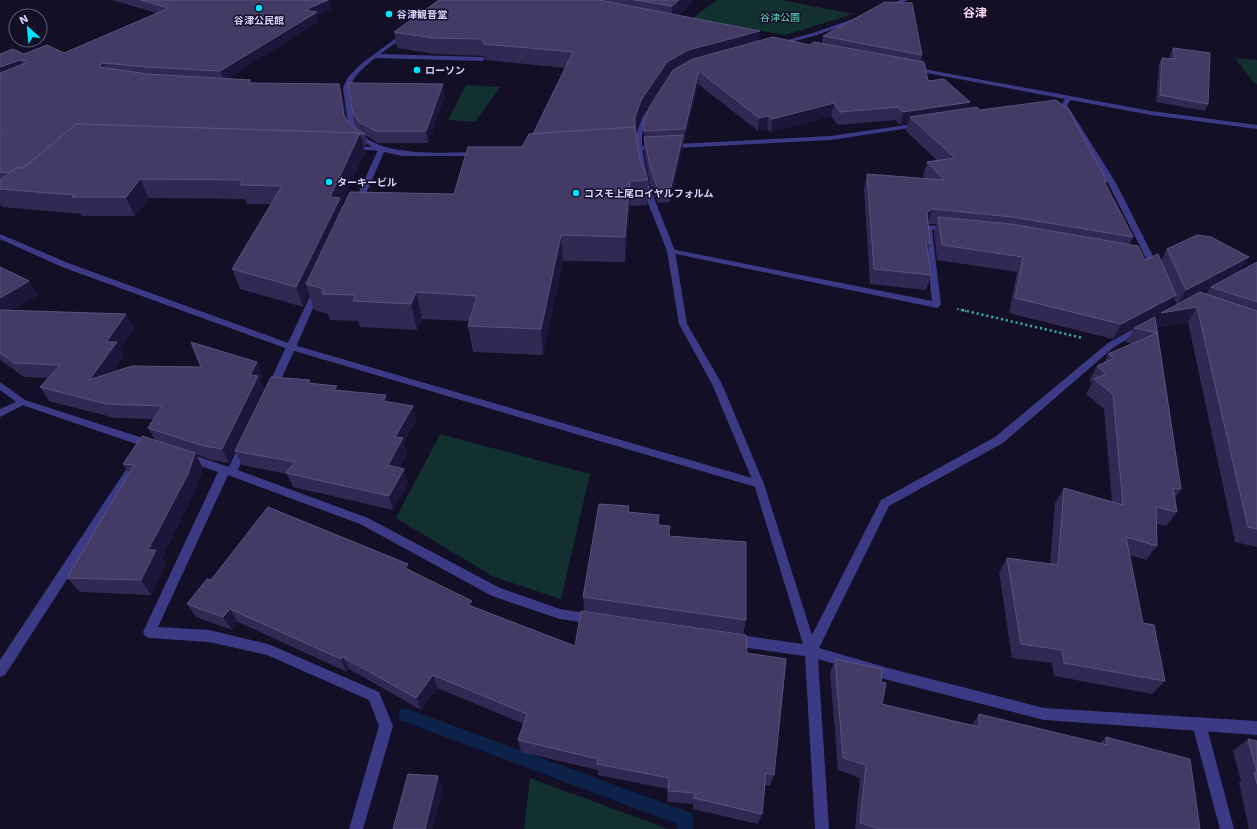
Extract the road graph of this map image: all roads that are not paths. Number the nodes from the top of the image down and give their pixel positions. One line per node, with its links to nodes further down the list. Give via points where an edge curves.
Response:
1 (905, 0): 2 (street)
2 (882, 10)
3 (868, 15): 5 (street, via 815,34 771,44)
4 (413, 28): 6 (street)
5 (796, 48)
6 (375, 56): 7 (street); 14 (street, via 360,66 342,91 351,126 359,136)
7 (482, 59)
8 (908, 68): 10 (street)
9 (657, 100): 15 (street, via 645,118)
10 (1063, 103): 12 (street); 22 (street, via 1112,183)
11 (928, 124): 15 (street, via 831,138)
12 (1257, 127)
13 (343, 148): 14 (street)
14 (382, 149): 16 (street, via 402,154); 17 (street)
15 (636, 149): 20 (street, via 645,185)
16 (486, 154)
17 (353, 212)
18 (959, 230): 20 (street, via 928,227 937,305)
19 (0, 236): 26 (street, via 65,265)
20 (671, 251): 36 (street, via 683,324 717,384)
21 (1137, 258): 22 (street)
22 (1152, 261): 23 (street)
23 (1158, 276)
24 (321, 283): 26 (street)
25 (1153, 323): 39 (street, via 1111,345 999,440 885,503)
26 (291, 347): 29 (street); 36 (street)
27 (0, 385): 28 (street)
28 (22, 402): 30 (street); 33 (street)
29 (265, 402)
30 (0, 413)
31 (248, 437): 35 (street)
32 (162, 449): 33 (street)
33 (144, 451): 40 (street)
34 (176, 454): 35 (street)
35 (228, 470): 37 (street, via 364,521 496,592 560,614); 43 (street, via 149,632 209,636 268,650 374,696 386,726)
36 (759, 484): 39 (street)
37 (607, 621)
38 (725, 638): 39 (street)
39 (811, 651): 41 (street, via 888,674 1044,714); 44 (street)
40 (0, 671)
41 (1199, 724): 42 (street); 45 (street)
42 (1257, 728)
43 (356, 829)
44 (822, 829)
45 (1227, 829)

